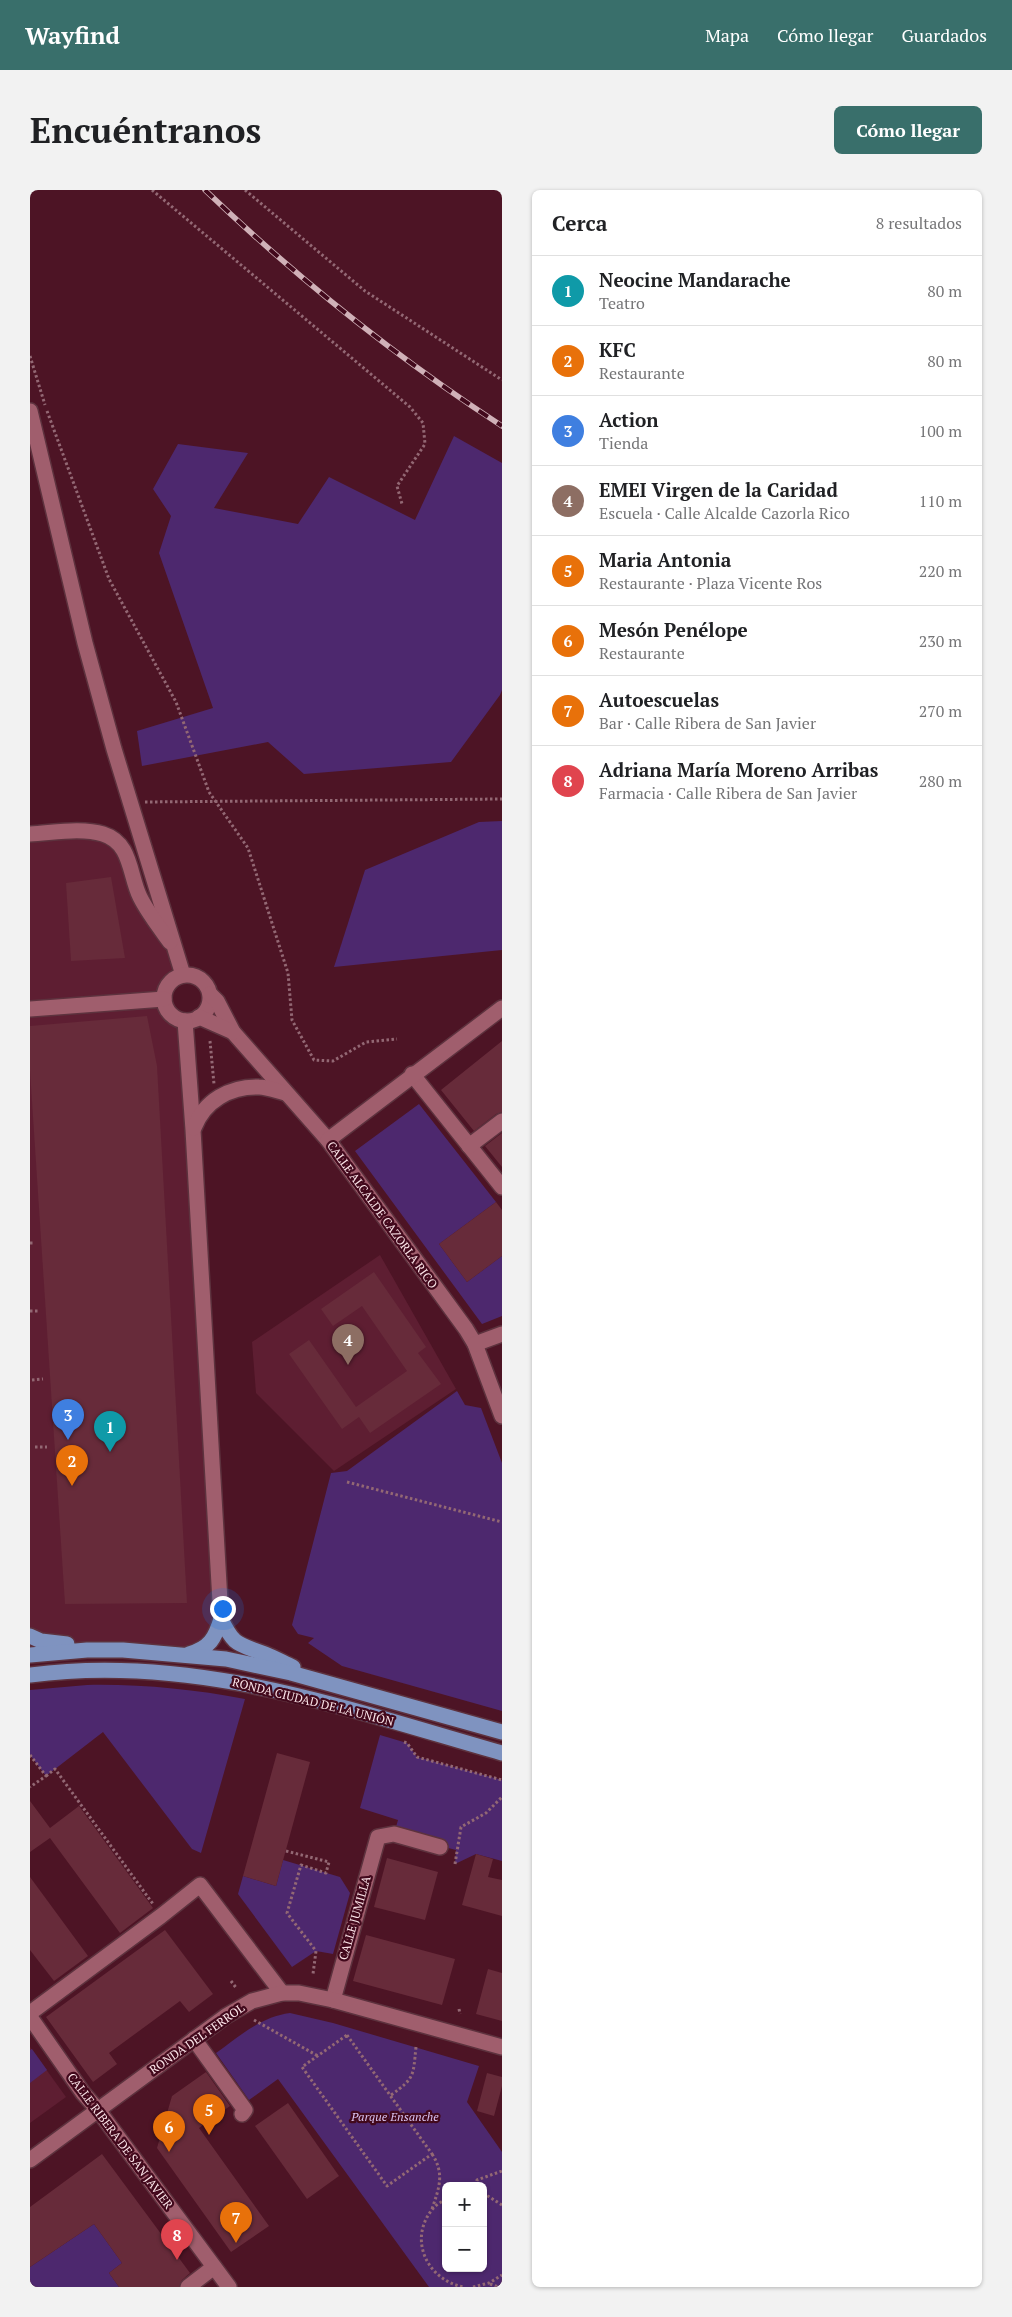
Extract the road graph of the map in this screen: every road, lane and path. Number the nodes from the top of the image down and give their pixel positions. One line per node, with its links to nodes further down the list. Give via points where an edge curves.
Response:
1 (152, 190): 6 (path, via 410,407 422,423 424,444 397,486)
2 (245, 190): 4 (path, via 365,291)
3 (30, 356): 9 (path, via 45,407 109,579 176,702)
4 (502, 380)
5 (30, 411): 8 (street, via 86,643)
6 (402, 504)
7 (502, 799): 9 (path)
8 (129, 802): 9 (path); 11 (street)
9 (215, 803): 19 (path, via 248,848 288,973 292,1020 314,1060 333,1061 366,1042)
10 (30, 834): 11 (street, via 96,833 118,844 128,858 151,917)
11 (176, 951): 12 (street)
12 (183, 975): 13 (street, via 196,976); 14 (street, via 172,981)
13 (210, 994): 17 (street, via 209,1004); 18 (street)
14 (164, 999): 16 (street); 17 (street, via 169,1012)
15 (502, 1008): 21 (street)
16 (30, 1009)
17 (192, 1019): 18 (street); 25 (street)
18 (233, 1032): 23 (street, CALLE ALCALDE CAZORLA RICO)
19 (397, 1039)
20 (210, 1041): 22 (path)
21 (412, 1074): 26 (street); 27 (street)
22 (215, 1092)
23 (285, 1093): 25 (street, via 260,1087 228,1092 203,1110); 26 (street, CALLE ALCALDE CAZORLA RICO)
24 (502, 1121): 27 (street)
25 (193, 1130): 40 (street)
26 (328, 1140): 32 (street, CALLE ALCALDE CAZORLA RICO)
27 (470, 1146): 28 (street)
28 (502, 1187)
29 (30, 1311): 30 (path)
30 (39, 1311)
31 (502, 1334): 32 (street)
32 (475, 1344): 35 (street, CALLE ALCALDE CAZORLA RICO)
33 (43, 1379): 34 (path)
34 (32, 1380)
35 (502, 1416)
36 (35, 1447): 37 (path)
37 (47, 1447)
38 (347, 1482): 39 (path)
39 (502, 1522)
40 (221, 1619): 43 (main road, via 212,1642 204,1649); 46 (main road, via 240,1646)
41 (30, 1636): 42 (main road, via 46,1642)
42 (123, 1650): 43 (main road, RONDA CIUDAD DE LA UNIÓN); 44 (main road, RONDA CIUDAD DE LA UNIÓN)
43 (187, 1654): 46 (main road, RONDA CIUDAD DE LA UNIÓN, via 249,1664)
44 (30, 1655)
45 (30, 1675): 49 (main road, RONDA CIUDAD DE LA UNIÓN, via 132,1669 223,1679 292,1694)
46 (330, 1684): 47 (main road, RONDA CIUDAD DE LA UNIÓN)
47 (502, 1732)
48 (398, 1740): 52 (path, via 407,1742 417,1757)
49 (502, 1753)
50 (30, 1754): 51 (path)
51 (46, 1776): 53 (path); 58 (path, via 55,1769)
52 (502, 1780)
53 (30, 1787)
54 (502, 1797): 57 (path, via 486,1812 460,1826)
55 (440, 1846): 63 (street, CALLE JUMILLA, via 394,1834 378,1837)
56 (286, 1851): 59 (path, via 330,1862 326,1873 301,1865 287,1913 316,1951)
57 (455, 1864)
58 (161, 1916): 62 (street, via 200,1885); 64 (street)
59 (313, 1974)
60 (231, 1981): 61 (path)
61 (237, 1989)
62 (282, 1994): 63 (street, RONDA DEL FERROL, via 299,1993); 67 (street, RONDA DEL FERROL, via 252,2001)
63 (333, 2000): 68 (street, RONDA DEL FERROL)
64 (30, 2013)
65 (30, 2018): 72 (street, CALLE RIBERA DE SAN JAVIER)
66 (254, 2020): 70 (path)
67 (194, 2039): 72 (street, RONDA DEL FERROL); 73 (street, via 245,2110)
68 (502, 2047)
69 (416, 2048): 71 (path, via 409,2082)
70 (318, 2056): 71 (path, via 347,2035); 74 (path, via 302,2067 386,2186)
71 (391, 2096): 74 (path)
72 (98, 2110): 75 (street, RONDA DEL FERROL); 82 (street, CALLE RIBERA DE SAN JAVIER)
73 (242, 2114)
74 (432, 2154): 81 (path, via 439,2166 439,2188)
75 (30, 2160)
76 (502, 2171): 77 (path)
77 (477, 2182)
78 (487, 2196): 80 (path)
79 (442, 2202): 81 (path)
80 (502, 2205)
81 (431, 2210): 87 (path, via 423,2224 423,2254 431,2269 443,2280)
82 (214, 2267): 85 (street); 86 (street, CALLE RIBERA DE SAN JAVIER)
83 (502, 2274): 84 (path)
84 (489, 2283): 88 (path); 89 (path)
85 (188, 2287)
86 (229, 2287)
87 (464, 2287)
88 (473, 2287)
89 (499, 2287)

